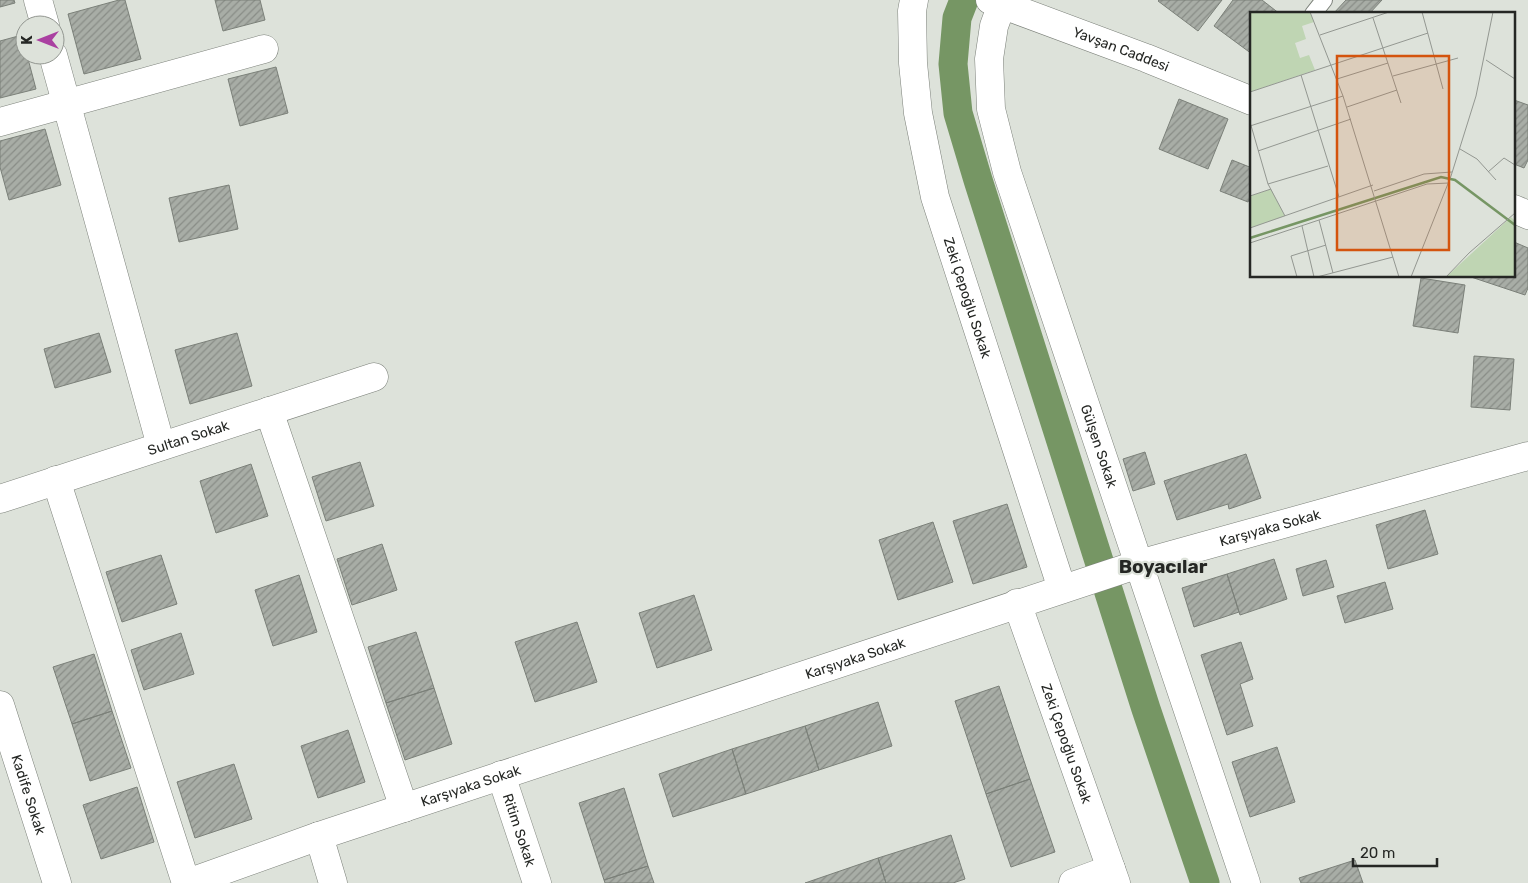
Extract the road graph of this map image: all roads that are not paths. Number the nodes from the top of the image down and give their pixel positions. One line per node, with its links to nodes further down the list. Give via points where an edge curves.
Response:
1 (38, 0): 6 (street)
2 (914, 0): 21 (street, Zeki Çepoğlu Sokak, via 913,63 918,114 935,197)
3 (1324, 0): 5 (lane)
4 (996, 2): 9 (street, Yavşan Caddesi); 20 (street, Gülşen Sokak, via 989,59 991,109 1007,172)
5 (1315, 12)
6 (42, 15)
7 (264, 49): 10 (street)
8 (56, 65): 10 (street)
9 (1250, 97)
10 (67, 103): 11 (street); 16 (street)
11 (0, 122)
12 (1516, 210): 13 (street)
13 (1528, 215)
14 (374, 377): 15 (street, Sultan Sokak)
15 (269, 411): 16 (street, Sultan Sokak); 25 (street)
16 (161, 446): 18 (street, Sultan Sokak)
17 (1528, 456): 20 (street, Karşıyaka Sokak)
18 (56, 480): 19 (street, Sultan Sokak); 29 (street)
19 (0, 498)
20 (1130, 566): 21 (street, Karşıyaka Sokak); 33 (street, Gülşen Sokak)
21 (1074, 585): 22 (street, Karşıyaka Sokak)
22 (1017, 603): 24 (street, Karşıyaka Sokak); 27 (street, Zeki Çepoğlu Sokak)
23 (0, 705): 28 (street, Kadife Sokak)
24 (501, 775): 25 (street, Karşıyaka Sokak); 31 (street, Ritim Sokak)
25 (404, 808): 26 (street, Karşıyaka Sokak)
26 (319, 836): 29 (street, Karşıyaka Sokak); 30 (street)
27 (1114, 876): 32 (street)
28 (57, 883)
29 (187, 883)
30 (333, 883)
31 (537, 883)
32 (1073, 883)
33 (1246, 883)

